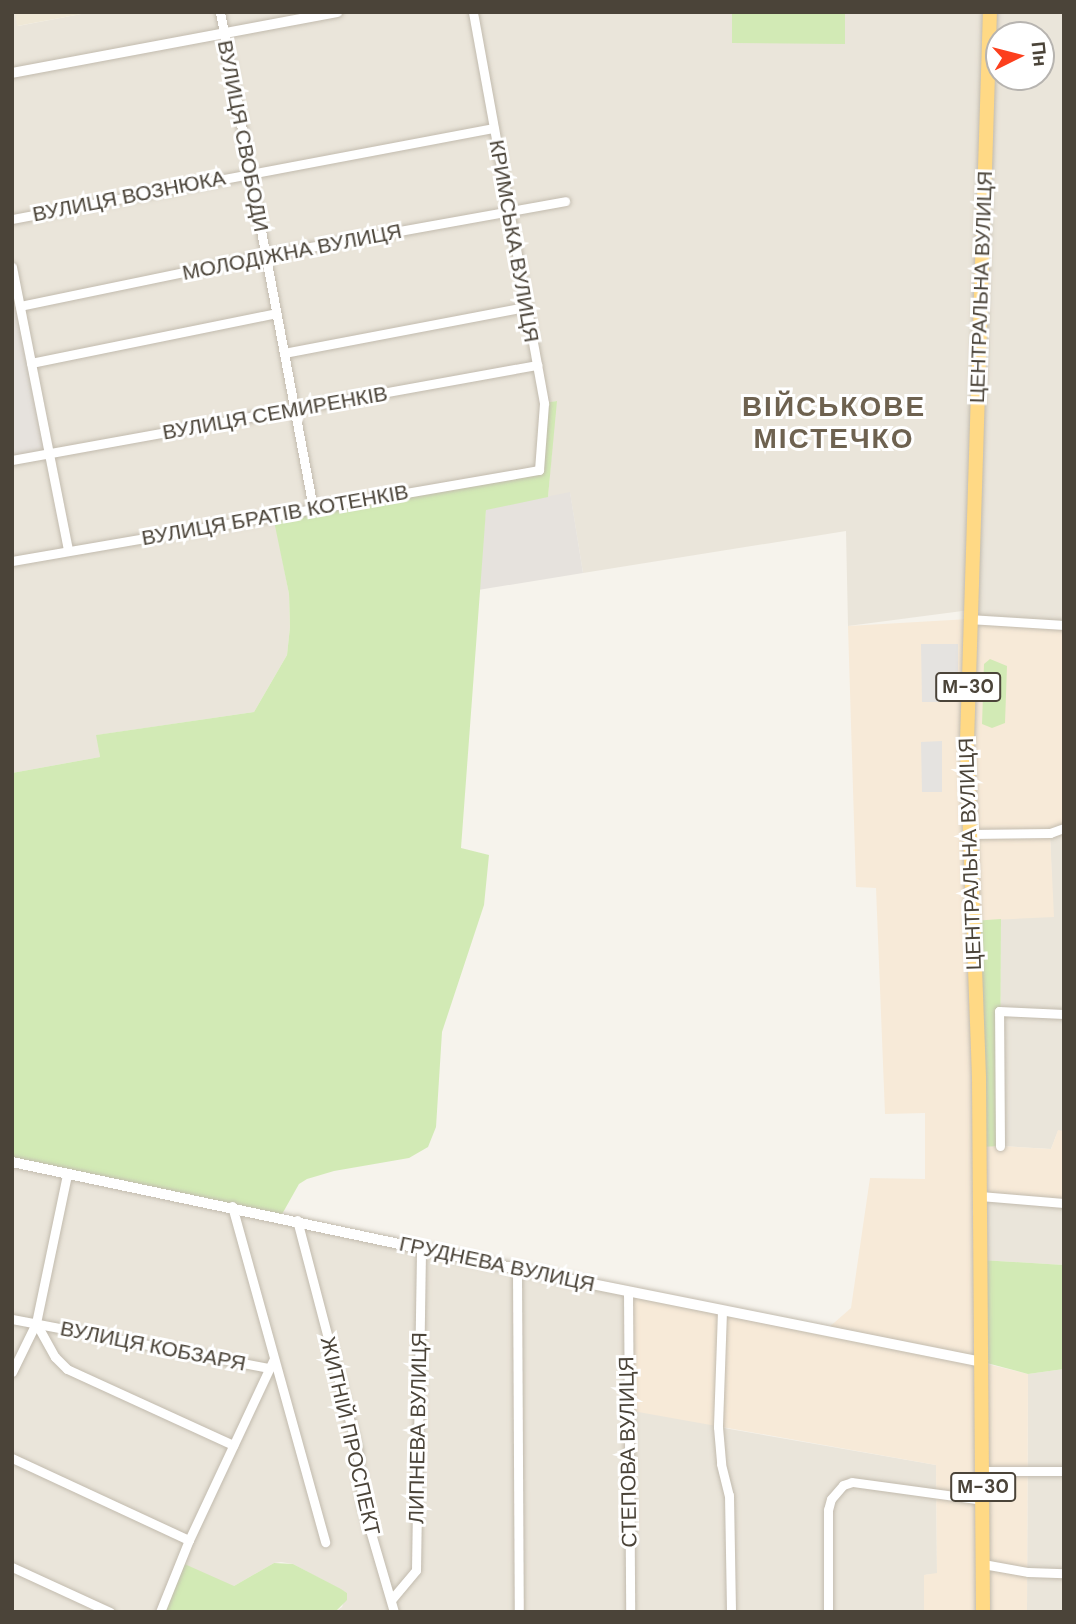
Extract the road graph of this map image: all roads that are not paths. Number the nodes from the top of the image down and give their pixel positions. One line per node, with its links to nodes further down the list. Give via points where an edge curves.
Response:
1 (220, 12): 5 (street, ВУЛИЦЯ СВОБОДИ)
2 (337, 12): 5 (street)
3 (472, 12): 7 (street, КРИМСЬКА ВУЛИЦЯ)
4 (990, 12): 27 (highway, ЦЕНТРАЛЬНА ВУЛИЦЯ / М-30)
5 (224, 33): 6 (street); 8 (street, ВУЛИЦЯ СВОБОДИ)
6 (12, 73)
7 (493, 128): 8 (street, ВУЛИЦЯ ВОЗНЮКА); 10 (street, КРИМСЬКА ВУЛИЦЯ)
8 (250, 173): 11 (street, ВУЛИЦЯ ВОЗНЮКА); 12 (street, ВУЛИЦЯ СВОБОДИ)
9 (565, 201): 10 (street, МОЛОДІЖНА ВУЛИЦЯ)
10 (509, 212): 12 (street, МОЛОДІЖНА ВУЛИЦЯ); 15 (street, КРИМСЬКА ВУЛИЦЯ)
11 (12, 219)
12 (266, 256): 14 (street, МОЛОДІЖНА ВУЛИЦЯ); 16 (street, ВУЛИЦЯ СВОБОДИ)
13 (12, 267): 14 (street)
14 (20, 306): 18 (street)
15 (526, 307): 17 (street); 19 (street, КРИМСЬКА ВУЛИЦЯ)
16 (276, 313): 17 (street, ВУЛИЦЯ СВОБОДИ); 18 (street)
17 (284, 353): 20 (street, ВУЛИЦЯ СВОБОДИ)
18 (31, 363): 21 (street)
19 (537, 365): 20 (street, ВУЛИЦЯ СЕМИРЕНКІВ); 23 (street, КРИМСЬКА ВУЛИЦЯ, via 544,403)
20 (295, 410): 21 (street, ВУЛИЦЯ СЕМИРЕНКІВ); 24 (street, ВУЛИЦЯ СВОБОДИ)
21 (49, 454): 22 (street, ВУЛИЦЯ СЕМИРЕНКІВ); 25 (street)
22 (12, 460)
23 (539, 470): 24 (street, ВУЛИЦЯ БРАТІВ КОТЕНКІВ)
24 (313, 508): 25 (street, ВУЛИЦЯ БРАТІВ КОТЕНКІВ)
25 (68, 551): 26 (street, ВУЛИЦЯ БРАТІВ КОТЕНКІВ)
26 (12, 561)
27 (970, 619): 28 (street); 30 (highway, ЦЕНТРАЛЬНА ВУЛИЦЯ / М-30)
28 (1064, 625)
29 (1064, 828): 30 (street, via 1050,833)
30 (970, 834): 35 (highway, ЦЕНТРАЛЬНА ВУЛИЦЯ / М-30)
31 (1064, 1014): 32 (street, via 999,1011)
32 (1000, 1146)
33 (12, 1162): 34 (street, ГРУДНЕВА ВУЛИЦЯ)
34 (67, 1175): 37 (street, ГРУДНЕВА ВУЛИЦЯ); 44 (street)
35 (981, 1196): 36 (street); 45 (highway, ЦЕНТРАЛЬНА ВУЛИЦЯ / М-30)
36 (1064, 1202)
37 (232, 1206): 38 (street, ГРУДНЕВА ВУЛИЦЯ); 46 (street)
38 (297, 1220): 39 (street, ГРУДНЕВА ВУЛИЦЯ); 58 (street, ЖИТНІЙ ПРОСПЕКТ, via 357,1448 363,1506)
39 (421, 1248): 40 (street, ГРУДНЕВА ВУЛИЦЯ); 58 (street, ЛИПНЕВА ВУЛИЦЯ, via 416,1570)
40 (517, 1269): 41 (street, ГРУДНЕВА ВУЛИЦЯ); 62 (street)
41 (628, 1292): 42 (street, ГРУДНЕВА ВУЛИЦЯ); 63 (street, СТЕПОВА ВУЛИЦЯ)
42 (722, 1311): 45 (street, ГРУДНЕВА ВУЛИЦЯ); 64 (street, via 718,1427 729,1496)
43 (12, 1319): 44 (street, ВУЛИЦЯ КОБЗАРЯ)
44 (36, 1323): 46 (street, ВУЛИЦЯ КОБЗАРЯ); 47 (street); 48 (street, ВУЛИЦЯ КОБЗАРЯ, via 67,1369)
45 (983, 1362): 50 (highway, ЦЕНТРАЛЬНА ВУЛИЦЯ / М-30)
46 (271, 1365): 48 (street); 54 (street)
47 (12, 1372)
48 (233, 1446): 53 (street)
49 (12, 1458): 53 (street)
50 (983, 1471): 51 (street); 52 (highway, ЦЕНТРАЛЬНА ВУЛИЦЯ / М-30)
51 (1064, 1471)
52 (983, 1500): 55 (highway, ЦЕНТРАЛЬНА ВУЛИЦЯ / М-30); 65 (street, via 852,1482 836,1491 828,1510)
53 (189, 1541): 60 (street)
54 (324, 1542)
55 (983, 1564): 57 (street); 66 (highway, ЦЕНТРАЛЬНА ВУЛИЦЯ / М-30)
56 (12, 1567): 59 (street)
57 (1064, 1573)
58 (391, 1600): 61 (street, ЖИТНІЙ ПРОСПЕКТ)
59 (110, 1612)
60 (160, 1612)
61 (394, 1612)
62 (519, 1612)
63 (630, 1612)
64 (730, 1612)
65 (828, 1612)
66 (984, 1612)

